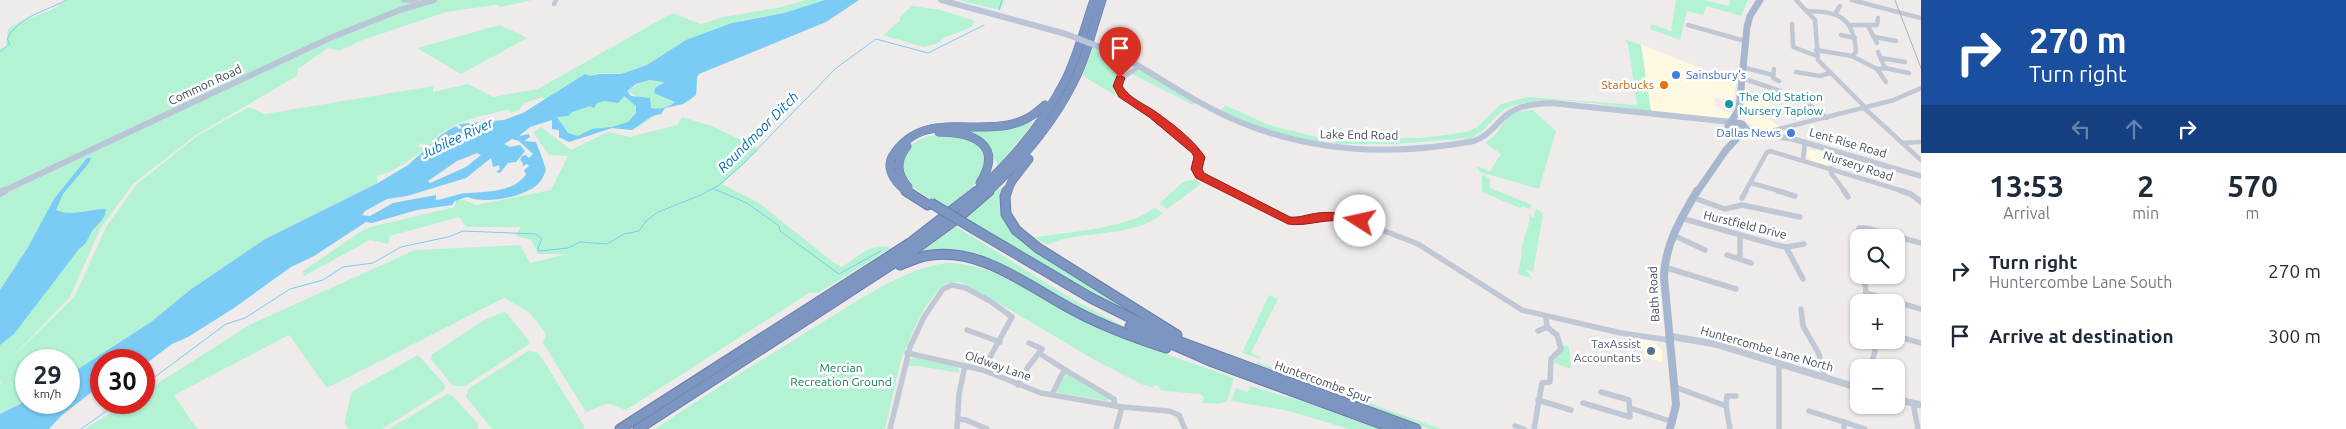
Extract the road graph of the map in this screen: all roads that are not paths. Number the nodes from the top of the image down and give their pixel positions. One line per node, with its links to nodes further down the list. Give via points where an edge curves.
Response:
1 (403, 0): 9 (street)
2 (434, 0): 9 (main road, Common Road)
3 (941, 0): 31 (main road, Lake End Road, bridge, via 1066,34)
4 (1094, 0): 40 (highway)
5 (1102, 0): 52 (highway, via 1078,72)
6 (1760, 0): 22 (main road, Bath Road, via 1750,16)
7 (1796, 0): 11 (street)
8 (1852, 0): 14 (street)
9 (412, 4): 63 (main road, Common Road, via 330,38)
10 (1840, 6): 12 (street)
11 (1806, 11): 12 (street); 25 (street, via 1815,20)
12 (1835, 14): 17 (street)
13 (1878, 18): 18 (street, via 1877,24)
14 (1921, 18)
15 (1792, 24): 27 (street, via 1793,47)
16 (1688, 25): 22 (street)
17 (1850, 25): 18 (street); 21 (street)
18 (1868, 26): 20 (street)
19 (1841, 35): 21 (street)
20 (1875, 37): 23 (street); 24 (street)
21 (1855, 38): 28 (street, via 1856,52)
22 (1745, 40): 32 (main road, Bath Road)
23 (1896, 41)
24 (1877, 43)
25 (1816, 50): 27 (street); 28 (street)
26 (1878, 52): 29 (street)
27 (1816, 56): 37 (street)
28 (1852, 56): 35 (street)
29 (1881, 58): 30 (street); 33 (street)
30 (1905, 62)
31 (1140, 66): 50 (main road, Lake End Road, via 1198,103 1250,127 1330,147 1471,142 1491,132 1517,108 1551,103 1704,119); 92 (street, via 1120,78 1117,82 1119,90 1196,151 1200,157 1196,169 1199,176 1288,220 1298,222 1340,217 1396,235 1418,244 1505,301)
32 (1742, 66): 39 (street); 41 (main road, Bath Road)
33 (1885, 68): 35 (street); 38 (street)
34 (1774, 69): 39 (street)
35 (1877, 69): 43 (street)
36 (1796, 72): 37 (street, via 1820,76)
37 (1830, 73): 47 (street)
38 (1909, 73)
39 (1774, 76): 42 (street)
40 (1067, 77): 69 (highway, via 1040,112 1024,122 1000,128 940,127 920,132 900,146 890,163 894,179 908,192); 70 (highway, via 1048,111 1022,146)
41 (1742, 78): 45 (street); 48 (main road, Bath Road)
42 (1779, 82)
43 (1886, 82)
44 (1921, 88): 47 (street, via 1894,100)
45 (1780, 91)
46 (1799, 97): 49 (street)
47 (1864, 107): 49 (street); 56 (street)
48 (1739, 109): 50 (main road, Bath Road); 51 (main road, Bath Road)
49 (1827, 118): 53 (street, via 1779,129)
50 (1730, 125): 51 (main road); 57 (main road, Bath Road)
51 (1743, 128): 53 (street, Lent Rise Road); 57 (main road, Bath Road)
52 (1045, 130): 89 (highway, via 1011,170 968,210); 103 (highway, via 1006,193 1006,214 1016,230 1038,248 1142,315)
53 (1771, 135): 54 (street, Lent Rise Road)
54 (1805, 142): 58 (street, Nursery Road); 61 (street, Lent Rise Road)
55 (1921, 142): 56 (street)
56 (1902, 143): 59 (street)
57 (1729, 144): 67 (main road, Bath Road)
58 (1803, 160): 60 (street, Nursery Road); 62 (street, via 1767,152)
59 (1921, 160)
60 (1831, 168): 64 (street); 68 (street, Nursery Road, via 1911,194)
61 (1921, 176)
62 (1751, 183): 65 (street); 66 (street)
63 (0, 193)
64 (1845, 195)
65 (1792, 196)
66 (1744, 197)
67 (1694, 198): 71 (street, via 1725,209 1750,205); 72 (main road, Bath Road)
68 (1921, 202)
69 (930, 204): 70 (highway, via 904,183 899,174 898,160 906,147 918,138 935,132 952,132 978,140 988,149 992,160 986,176); 73 (highway, bridge)
70 (962, 204): 130 (highway, via 889,257)
71 (1801, 217)
72 (1682, 218): 74 (main road, Bath Road); 75 (street, Hurstfield Drive)
73 (972, 230): 103 (highway, via 1117,312); 104 (highway, via 1098,309)
74 (1672, 235): 80 (street); 84 (main road, Bath Road)
75 (1740, 236): 79 (street, Hurstfield Drive); 82 (street)
76 (1905, 239): 77 (street)
77 (1921, 243)
78 (1804, 244): 79 (street, Hurstfield Drive)
79 (1786, 247): 85 (street)
80 (1705, 250)
81 (1727, 255): 82 (street)
82 (1740, 259): 83 (street)
83 (1751, 262)
84 (1664, 267): 87 (street); 96 (main road, Bath Road)
85 (1803, 279)
86 (1865, 284): 88 (street)
87 (1736, 289)
88 (1866, 293): 91 (street)
89 (839, 300): 104 (highway, via 918,257 941,253 966,255 990,264 1093,320); 131 (highway)
90 (1801, 309): 109 (street, via 1803,326 1819,354)
91 (1921, 309)
92 (1546, 317): 93 (street); 96 (street, via 1621,333)
93 (1547, 327): 95 (street); 116 (street, via 1560,339 1561,349 1552,359 1550,382 1542,383)
94 (967, 330): 98 (street)
95 (1538, 332)
96 (1669, 338): 105 (street, Huntercombe Lane North, via 1715,344); 112 (main road, Bath Road)
97 (1905, 339): 100 (street)
98 (1000, 342): 101 (street, via 1011,321 1010,314 953,284 940,291 930,305); 107 (street)
99 (1029, 343): 110 (street, via 1042,349)
100 (1921, 343)
101 (906, 354): 106 (street, Oldway Lane); 132 (street)
102 (1042, 355): 108 (street, Oldway Lane)
103 (1222, 359): 138 (highway, Huntercombe Spur)
104 (1210, 361): 137 (highway, Huntercombe Spur)
105 (1779, 363): 109 (street, Huntercombe Lane North); 142 (street)
106 (965, 366): 107 (street, Oldway Lane); 126 (street)
107 (983, 370): 110 (street, Oldway Lane)
108 (1067, 371): 114 (street, via 1062,374); 121 (street, Oldway Lane, via 1114,399)
109 (1825, 378): 111 (street, Huntercombe Lane North)
110 (1018, 384): 114 (street, Oldway Lane)
111 (1850, 385)
112 (1675, 388): 122 (street); 128 (main road, Bath Road, via 1676,405)
113 (1601, 392): 123 (street, via 1629,400)
114 (1052, 395): 121 (street, Oldway Lane)
115 (1736, 396): 122 (street, via 1727,396)
116 (1538, 400): 124 (street); 140 (street)
117 (1905, 401): 119 (street)
118 (1583, 403): 123 (street, via 1630,417)
119 (1913, 403): 120 (street); 144 (street)
120 (1921, 405)
121 (1119, 406): 135 (street); 136 (street, via 1169,411 1178,415)
122 (1726, 406): 141 (street)
123 (1630, 408): 128 (street)
124 (1571, 410)
125 (1809, 412): 129 (street)
126 (958, 420): 133 (street); 134 (street)
127 (1515, 426): 139 (street)
128 (1671, 426)
129 (1844, 426): 143 (street)
130 (620, 429)
131 (638, 429)
132 (890, 429)
133 (957, 429)
134 (987, 429)
135 (1116, 429)
136 (1185, 429)
137 (1395, 429)
138 (1416, 429)
139 (1524, 429)
140 (1534, 429)
141 (1730, 429)
142 (1779, 429)
143 (1865, 429)
144 (1918, 429)

